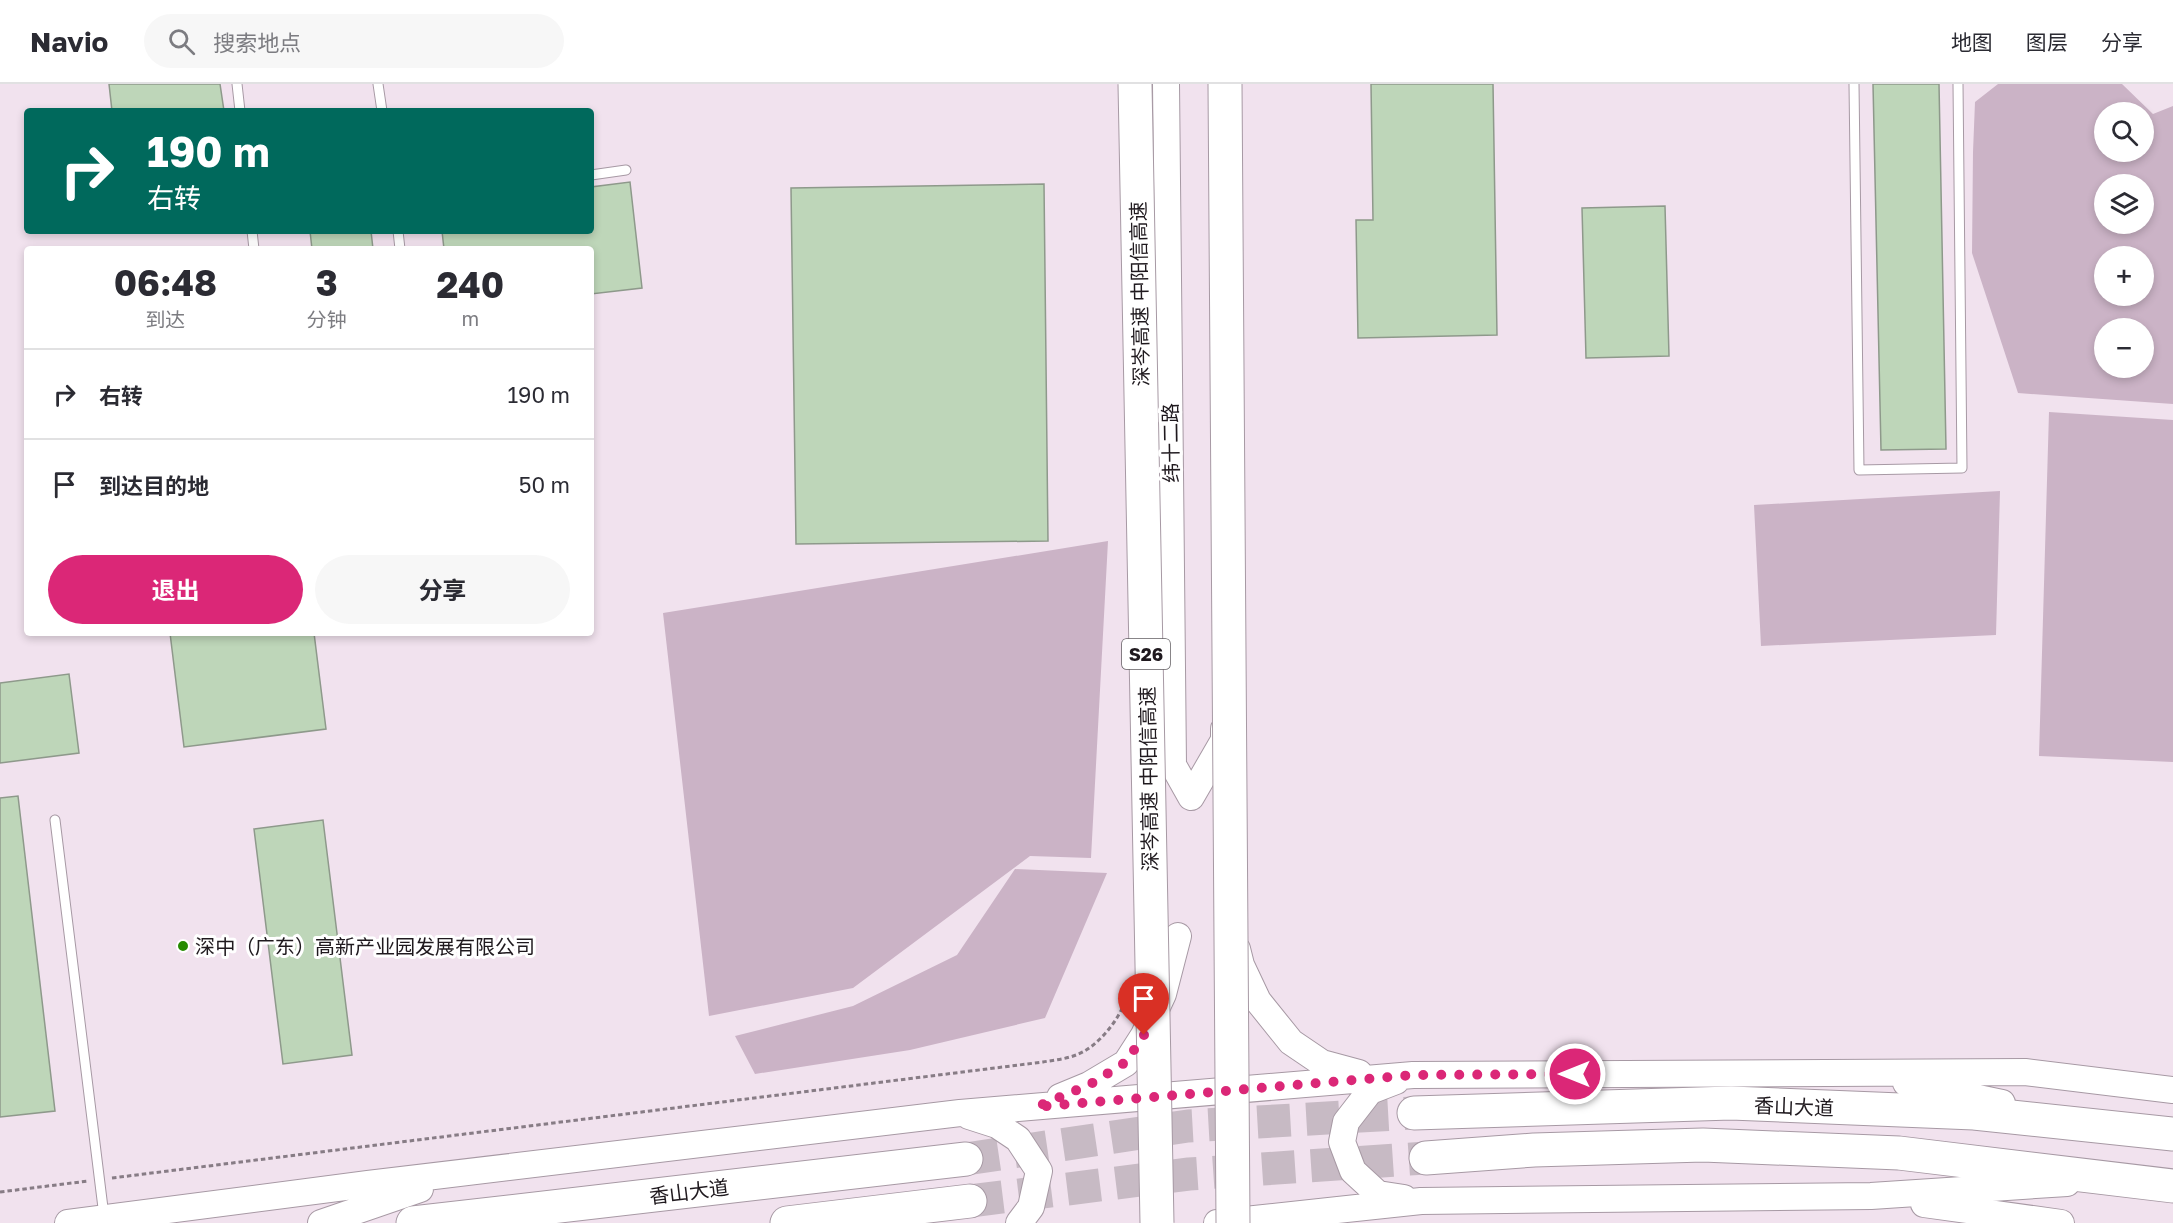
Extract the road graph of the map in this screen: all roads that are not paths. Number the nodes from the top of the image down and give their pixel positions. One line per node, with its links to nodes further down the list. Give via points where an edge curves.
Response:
1 (237, 84): 9 (lane)
2 (378, 84): 10 (lane)
3 (1135, 84): 40 (highway, 深岑高速 中阳信高速 / S26, bridge)
4 (1166, 84): 5 (main road, 纬十二路, via 1173,765 1191,797 1224,740)
5 (1215, 84)
6 (1225, 84): 42 (highway, bridge)
7 (1854, 84): 8 (lane, via 1859,470 1962,468)
8 (1958, 84)
9 (240, 108)
10 (382, 108)
11 (626, 170): 12 (lane)
12 (594, 175)
13 (56, 820): 34 (lane)
14 (1227, 906): 18 (main road, via 1245,974 1258,1001 1291,1042 1322,1063)
15 (1178, 936): 20 (main road, via 1163,994 1126,1062 1089,1085)
16 (1857, 1073): 17 (main road); 19 (main road, via 2025,1072); 23 (main road)
17 (1413, 1075): 18 (main road); 32 (main road, via 1371,1091 1346,1122 1342,1142 1353,1171 1378,1194)
18 (1377, 1078): 20 (main road)
19 (2173, 1090)
20 (1036, 1107): 21 (main road)
21 (960, 1113): 27 (main road); 39 (main road, via 997,1125 1018,1139 1039,1171 1031,1207)
22 (1414, 1113): 23 (highway, 香山大道, via 1731,1103 1974,1113)
23 (2131, 1130): 24 (highway, 香山大道)
24 (2173, 1134)
25 (1426, 1158): 28 (highway, via 1703,1145 1899,1153)
26 (966, 1159): 37 (highway, 香山大道)
27 (468, 1172): 34 (main road); 36 (main road)
28 (2128, 1180): 29 (highway); 30 (main road)
29 (2173, 1186)
30 (1871, 1196): 32 (main road); 44 (main road)
31 (970, 1201): 38 (highway)
32 (1421, 1201): 33 (main road)
33 (1351, 1208): 41 (main road); 43 (main road)
34 (104, 1218): 35 (main road)
35 (69, 1223)
36 (321, 1223)
37 (413, 1223)
38 (787, 1223)
39 (1019, 1223)
40 (1157, 1223)
41 (1217, 1223)
42 (1233, 1223)
43 (1327, 1223)
44 (2061, 1223)

